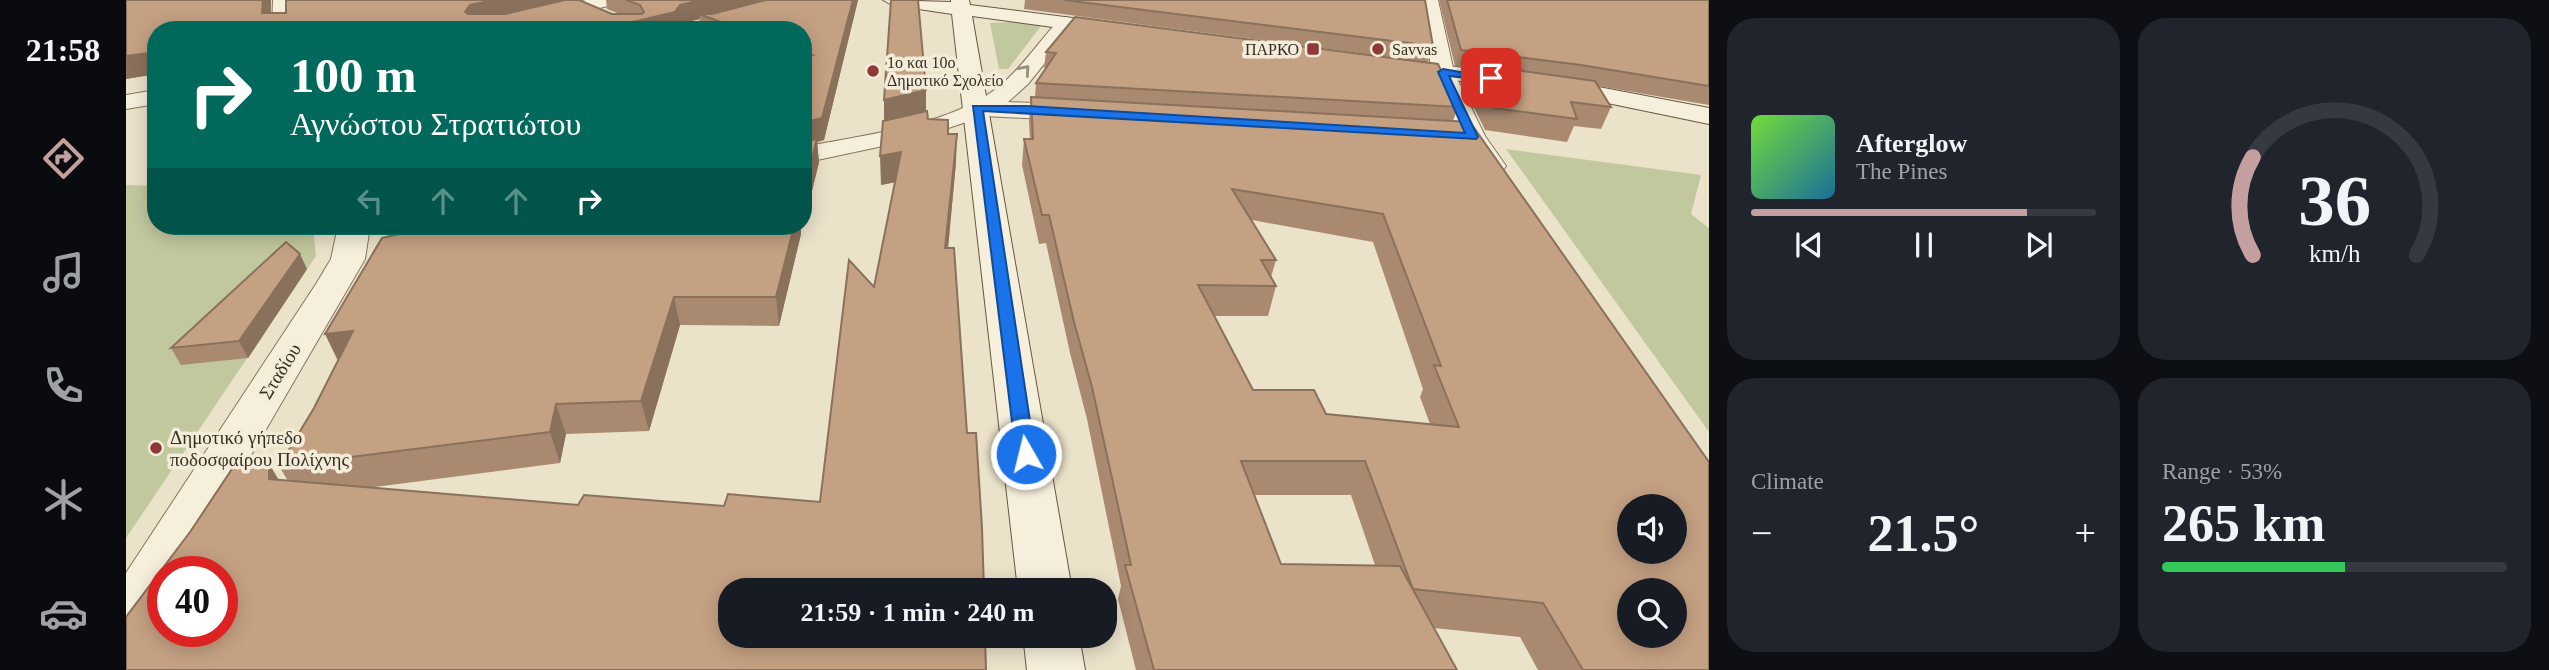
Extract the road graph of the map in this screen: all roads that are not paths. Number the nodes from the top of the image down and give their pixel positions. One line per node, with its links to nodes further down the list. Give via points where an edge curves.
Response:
1 (282, 0): 9 (street)
2 (610, 0): 6 (street)
3 (802, 0): 12 (street)
4 (892, 0): 7 (street)
5 (1429, 0): 16 (street)
6 (572, 3): 10 (street); 11 (street)
7 (961, 5): 13 (street); 19 (street)
8 (1087, 8): 13 (street)
9 (282, 21)
10 (513, 21)
11 (613, 21)
12 (724, 21)
13 (1067, 23): 14 (street); 19 (street, one-way to 13, via 1004,94)
14 (1134, 32)
15 (1376, 64): 16 (street)
16 (1443, 72): 21 (street, via 1597,93); 23 (street, via 1458,136)
17 (147, 98): 18 (street)
18 (126, 102)
19 (977, 108): 20 (street); 22 (street, via 931,126); 25 (street)
20 (1110, 114)
21 (1709, 116)
22 (812, 153)
23 (1510, 194)
24 (359, 246): 26 (street, Σταδίου)
25 (1043, 578)
26 (126, 619)
27 (1053, 648): 28 (street)
28 (1056, 670)

